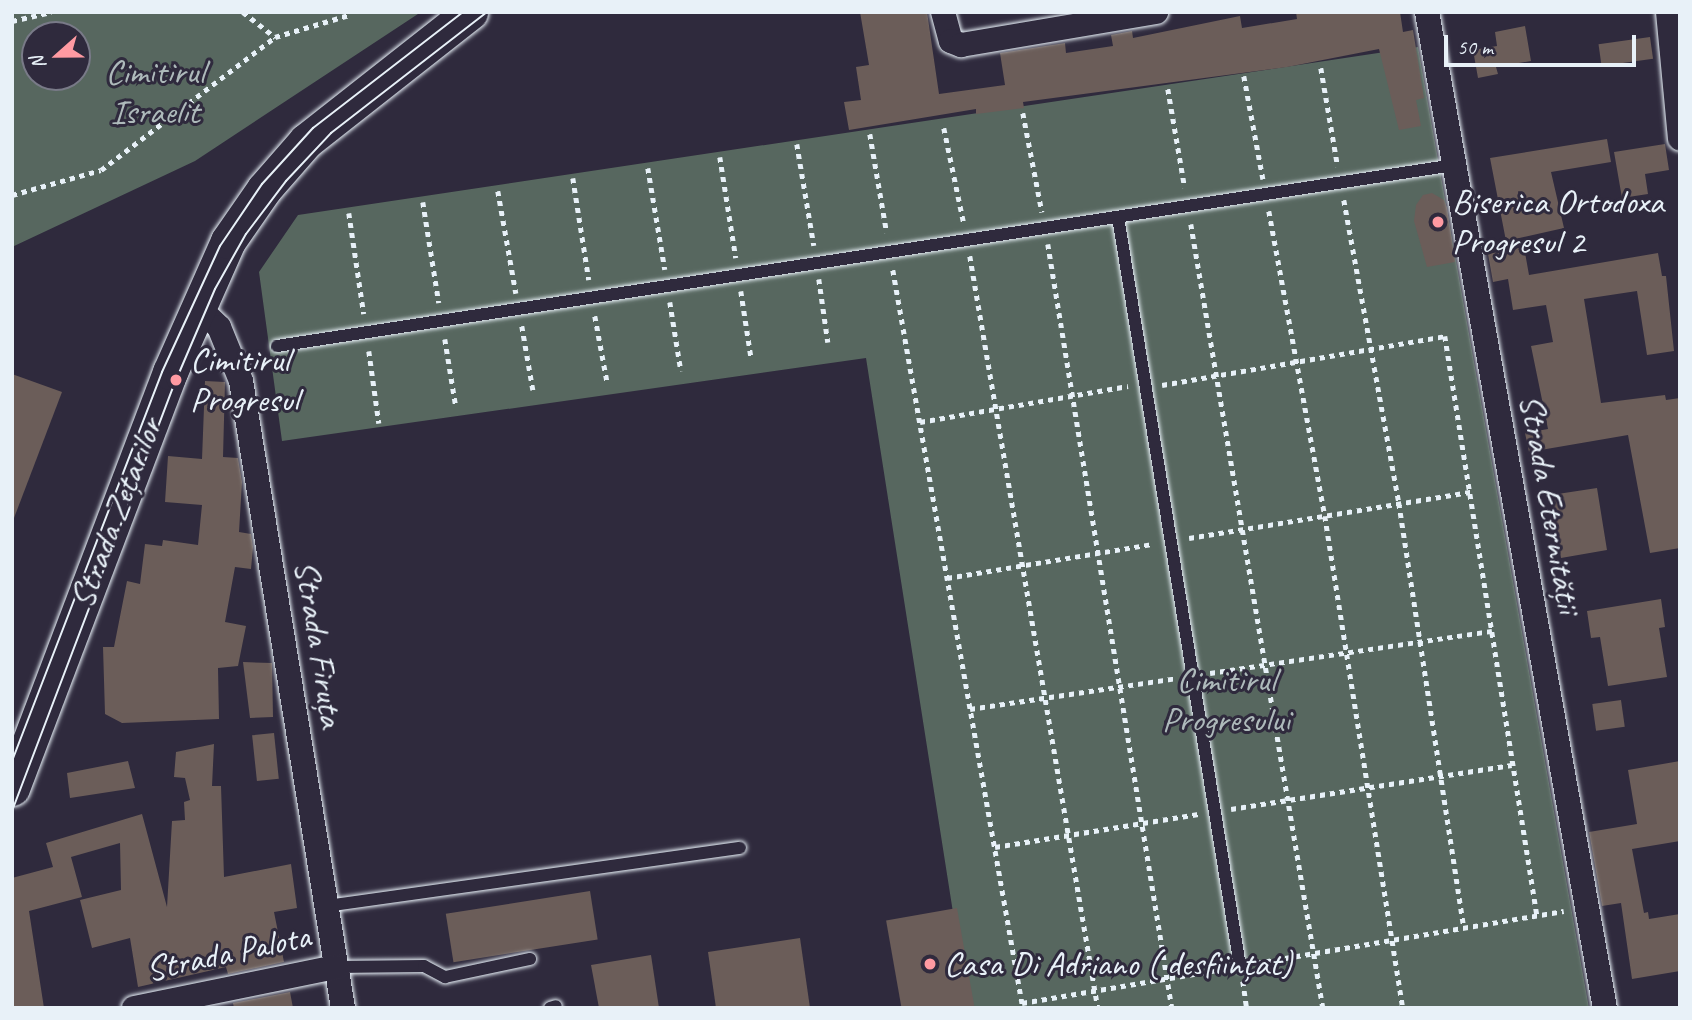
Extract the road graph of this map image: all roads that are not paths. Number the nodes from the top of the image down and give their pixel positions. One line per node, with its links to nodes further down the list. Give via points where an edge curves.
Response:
1 (470, 12): 9 (main road, Strada Zețarilor, via 347,105 285,164 239,223)
2 (943, 12): 3 (street, via 951,41 961,45)
3 (1156, 12)
4 (1427, 12): 7 (street, Strada Eternității)
5 (1668, 12): 6 (street)
6 (1680, 138)
7 (1454, 165): 8 (lane); 19 (street, Strada Eternității)
8 (1118, 217): 10 (lane); 15 (lane)
9 (196, 305): 11 (main road, Strada Zețarilor); 13 (street, Strada Firuța, via 219,327 240,381)
10 (277, 346)
11 (12, 788)
12 (740, 848): 13 (lane)
13 (326, 906): 16 (street, Strada Firuța)
14 (530, 959): 16 (lane, via 445,977 424,966)
15 (1240, 966)
16 (336, 967): 17 (street, Strada Palota); 18 (street, Strada Firuța)
17 (134, 1008)
18 (343, 1008)
19 (1605, 1008)

